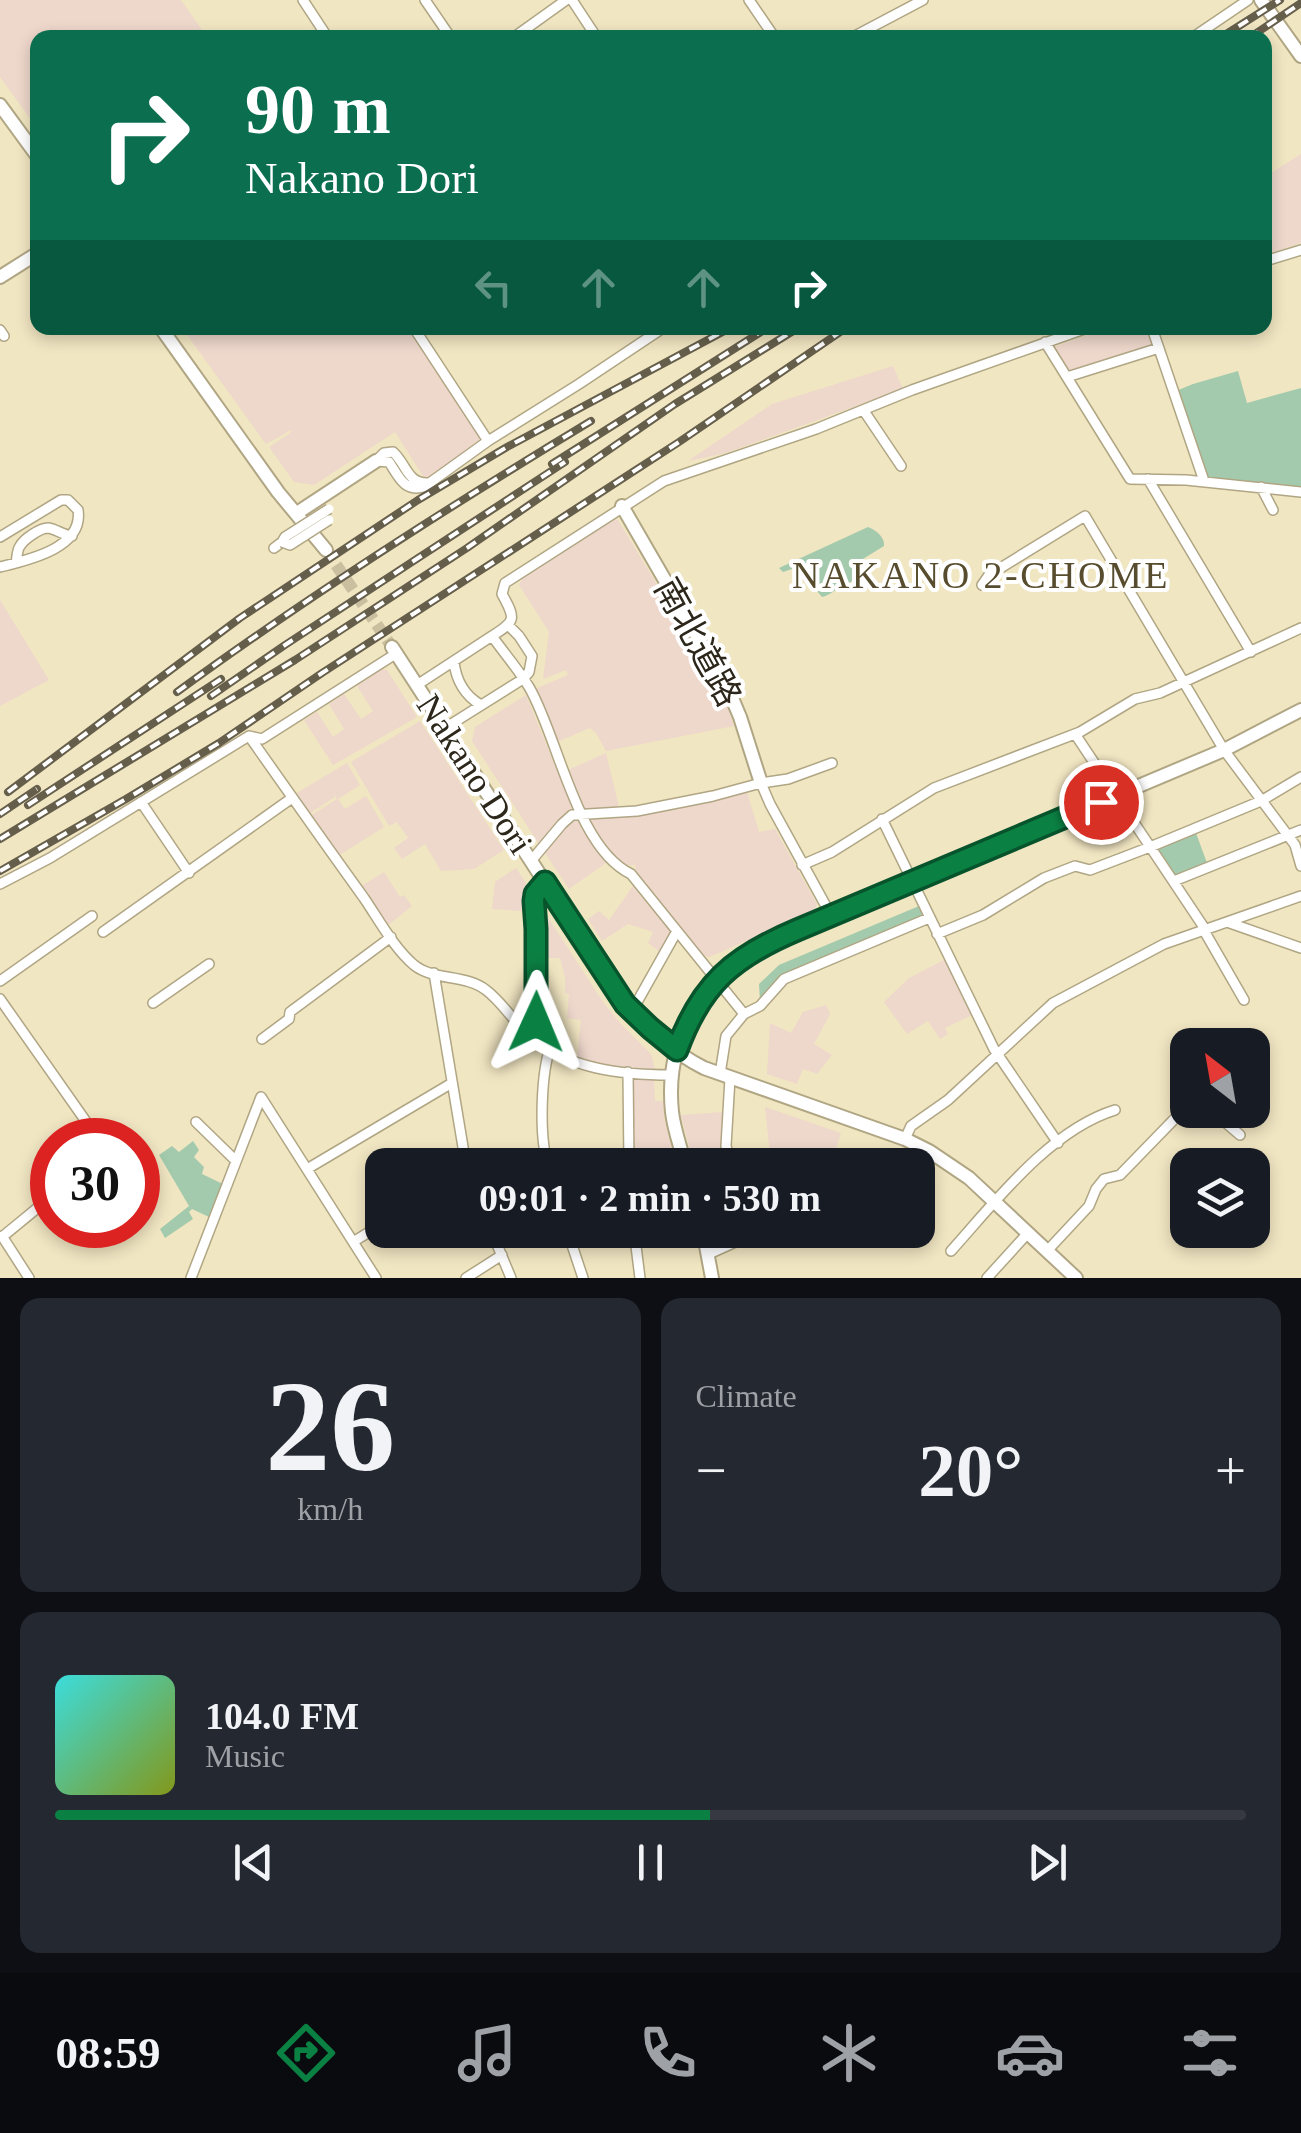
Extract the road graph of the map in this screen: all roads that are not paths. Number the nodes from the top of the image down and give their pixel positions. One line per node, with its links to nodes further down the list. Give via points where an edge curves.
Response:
1 (303, 0): 8 (street)
2 (425, 0): 9 (street)
3 (569, 0): 10 (street); 11 (street)
4 (749, 0): 12 (street)
5 (923, 0): 13 (street)
6 (1248, 0): 14 (street)
7 (1261, 0): 15 (main road)
8 (323, 30)
9 (446, 30)
10 (526, 30)
11 (591, 30)
12 (770, 30)
13 (866, 30)
14 (1204, 30)
15 (1301, 55)
16 (0, 105): 17 (main road)
17 (30, 146)
18 (1301, 250): 20 (street)
19 (30, 257): 21 (main road)
20 (1272, 260)
21 (0, 277)
22 (166, 335): 40 (main road)
23 (419, 335): 31 (street)
24 (652, 335): 31 (street)
25 (1066, 335): 27 (street)
26 (1154, 335): 28 (street)
27 (1045, 342): 29 (street); 30 (street)
28 (1158, 348): 29 (street); 35 (street)
29 (1067, 378): 34 (street, via 1130,478)
30 (864, 411): 33 (street); 38 (street, via 690,471)
31 (488, 441): 32 (street, via 420,489 402,483 390,462)
32 (376, 461): 40 (main road)
33 (901, 466)
34 (1143, 479): 35 (street); 53 (street)
35 (1204, 482): 36 (street)
36 (1261, 487): 37 (street); 39 (street)
37 (1301, 492)
38 (622, 506): 49 (street, via 505,583); 66 (main road, 南北道路, via 728,691)
39 (1273, 510)
40 (297, 514): 45 (main road)
41 (331, 516): 44 (street, bridge)
42 (72, 536): 43 (street, via 80,514 61,500); 46 (street); 46 (street, via 41,530 22,543)
43 (0, 538)
44 (278, 545)
45 (326, 550)
46 (16, 563): 47 (street)
47 (0, 566)
48 (982, 585): 56 (street, via 1085,516)
49 (509, 626): 51 (street); 55 (street, via 532,656)
50 (1301, 628): 53 (street)
51 (492, 636): 54 (street); 55 (street)
52 (394, 650): 57 (main road, Nakano Dori); 62 (street, via 262,739)
53 (1252, 652): 56 (street)
54 (454, 662): 57 (street); 58 (street, via 470,699)
55 (523, 679): 58 (street); 71 (street)
56 (1184, 682): 61 (street); 63 (street)
57 (417, 685): 60 (main road, Nakano Dori)
58 (481, 705): 60 (street)
59 (1301, 710): 63 (main road)
60 (445, 728): 76 (main road, Nakano Dori)
61 (1075, 734): 67 (street); 72 (street, via 934,788)
62 (249, 736): 68 (street); 70 (street)
63 (1224, 750): 67 (main road); 69 (street)
64 (832, 763): 66 (street)
65 (1301, 777): 69 (street)
66 (762, 783): 71 (street, via 623,814); 77 (street)
67 (1116, 796): 75 (street); 80 (main road)
68 (292, 798): 79 (street); 93 (street)
69 (1261, 801): 74 (street); 75 (street)
70 (141, 802): 79 (street); 83 (street)
71 (580, 813): 76 (street); 90 (street, via 610,861 631,874)
72 (882, 819): 77 (street); 80 (street)
73 (1301, 830): 74 (street)
74 (1288, 835): 78 (street); 81 (street)
75 (1150, 847): 81 (street); 92 (street, via 1090,870 1075,866 1044,878)
76 (531, 861): 82 (main road, Nakano Dori)
77 (802, 865): 86 (street)
78 (1301, 866)
79 (190, 873): 91 (street)
80 (912, 881): 86 (main road); 87 (street)
81 (1174, 881): 89 (street)
82 (545, 882): 102 (main road, Nakano Dori); 104 (street, via 534,896 536,1022)
83 (0, 884)
84 (1301, 896): 88 (street)
85 (92, 916): 98 (street)
86 (827, 917): 97 (main road, via 760,947)
87 (929, 918): 92 (street); 103 (street, via 788,977)
88 (1227, 922): 89 (street); 94 (street)
89 (1205, 929): 100 (street); 108 (street, via 1059,1000)
90 (677, 931): 97 (street); 102 (street)
91 (104, 932)
92 (936, 934): 108 (street)
93 (392, 937): 96 (street, via 413,964); 105 (street)
94 (1301, 948)
95 (210, 964): 101 (street)
96 (434, 973): 104 (street, via 479,986); 112 (street)
97 (718, 979): 103 (street); 106 (main road)
98 (0, 981)
99 (0, 999): 114 (street)
100 (1244, 1000)
101 (153, 1004)
102 (632, 1011): 106 (main road, Nakano Dori)
103 (744, 1014): 111 (street, via 726,1036)
104 (529, 1036): 107 (street)
105 (262, 1038)
106 (677, 1050): 110 (main road); 111 (main road, Nakano Dori)
107 (549, 1051): 109 (street); 122 (street)
108 (998, 1054): 119 (street, via 911,1126); 120 (street)
109 (628, 1072): 110 (street); 123 (street)
110 (671, 1075): 124 (main road)
111 (725, 1076): 119 (main road, Nakano Dori); 125 (street)
112 (452, 1083): 121 (street); 127 (street)
113 (1115, 1110): 120 (street)
114 (84, 1118)
115 (196, 1122): 126 (street)
116 (1170, 1123): 140 (street, via 1120,1174 1104,1179)
117 (1233, 1128): 118 (street)
118 (1240, 1134)
119 (905, 1139): 128 (main road, Nakano Dori, via 952,1165)
120 (1058, 1143): 128 (street)
121 (463, 1148)
122 (544, 1148)
123 (629, 1148)
124 (681, 1148)
125 (726, 1148)
126 (235, 1160): 127 (street, via 261,1097); 144 (street)
127 (306, 1168): 133 (street)
128 (995, 1202): 130 (main road, Nakano Dori); 139 (street)
129 (30, 1213): 131 (street)
130 (1028, 1233): 140 (main road, Nakano Dori); 151 (street)
131 (1, 1235): 143 (street)
132 (365, 1235): 133 (street)
133 (353, 1242): 145 (street)
134 (499, 1248): 142 (street)
135 (573, 1248): 148 (street)
136 (636, 1248): 149 (street)
137 (708, 1248): 141 (main road)
138 (722, 1248): 141 (street)
139 (952, 1251)
140 (1047, 1251): 152 (main road, Nakano Dori)
141 (709, 1254): 150 (main road)
142 (502, 1256): 146 (street); 147 (street)
143 (30, 1278)
144 (191, 1278)
145 (376, 1278)
146 (466, 1278)
147 (510, 1278)
148 (583, 1278)
149 (640, 1278)
150 (712, 1278)
151 (987, 1278)
152 (1076, 1278)

